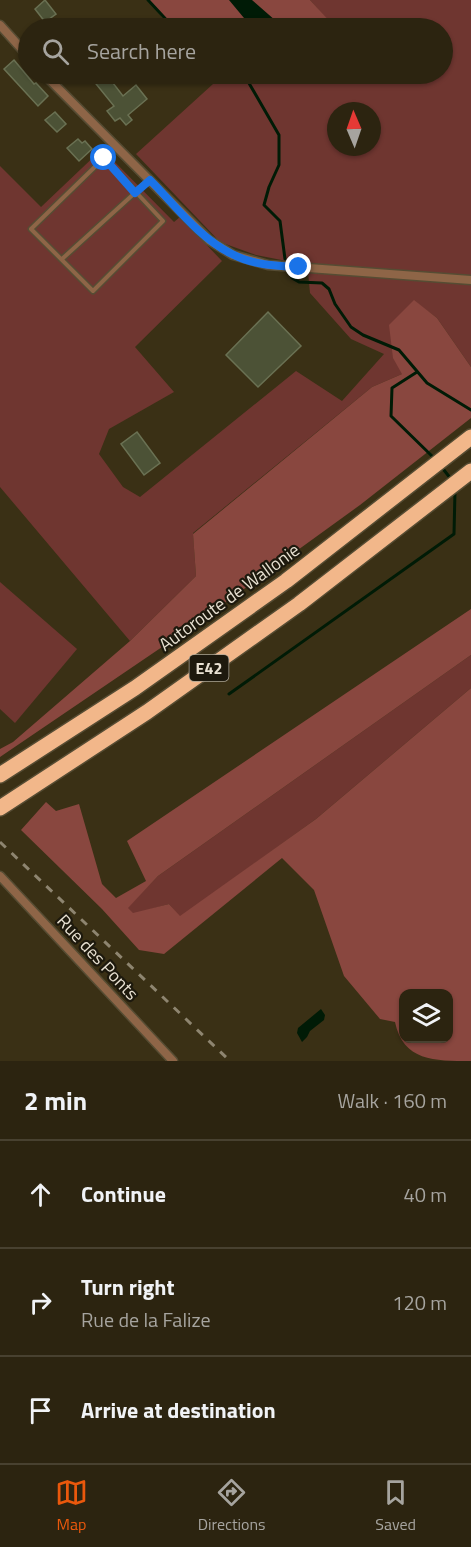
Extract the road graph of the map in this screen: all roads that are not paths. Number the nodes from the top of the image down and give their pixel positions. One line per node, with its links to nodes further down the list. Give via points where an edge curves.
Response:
1 (0, 25): 2 (street)
2 (18, 45)
3 (54, 84): 4 (street)
4 (150, 180): 5 (lane); 7 (street, via 209,240 233,255 268,265)
5 (135, 193): 6 (lane); 6 (lane, via 163,221 93,291); 6 (lane, via 104,158 31,229)
6 (62, 259)
7 (471, 280)
8 (471, 437): 10 (highway, Autoroute de Wallonie / E42, via 286,581 135,688)
9 (471, 471): 11 (highway, E42, via 299,604 147,712)
10 (0, 775)
11 (0, 808)
12 (0, 876): 13 (street, Rue des Ponts)
13 (173, 1061)

